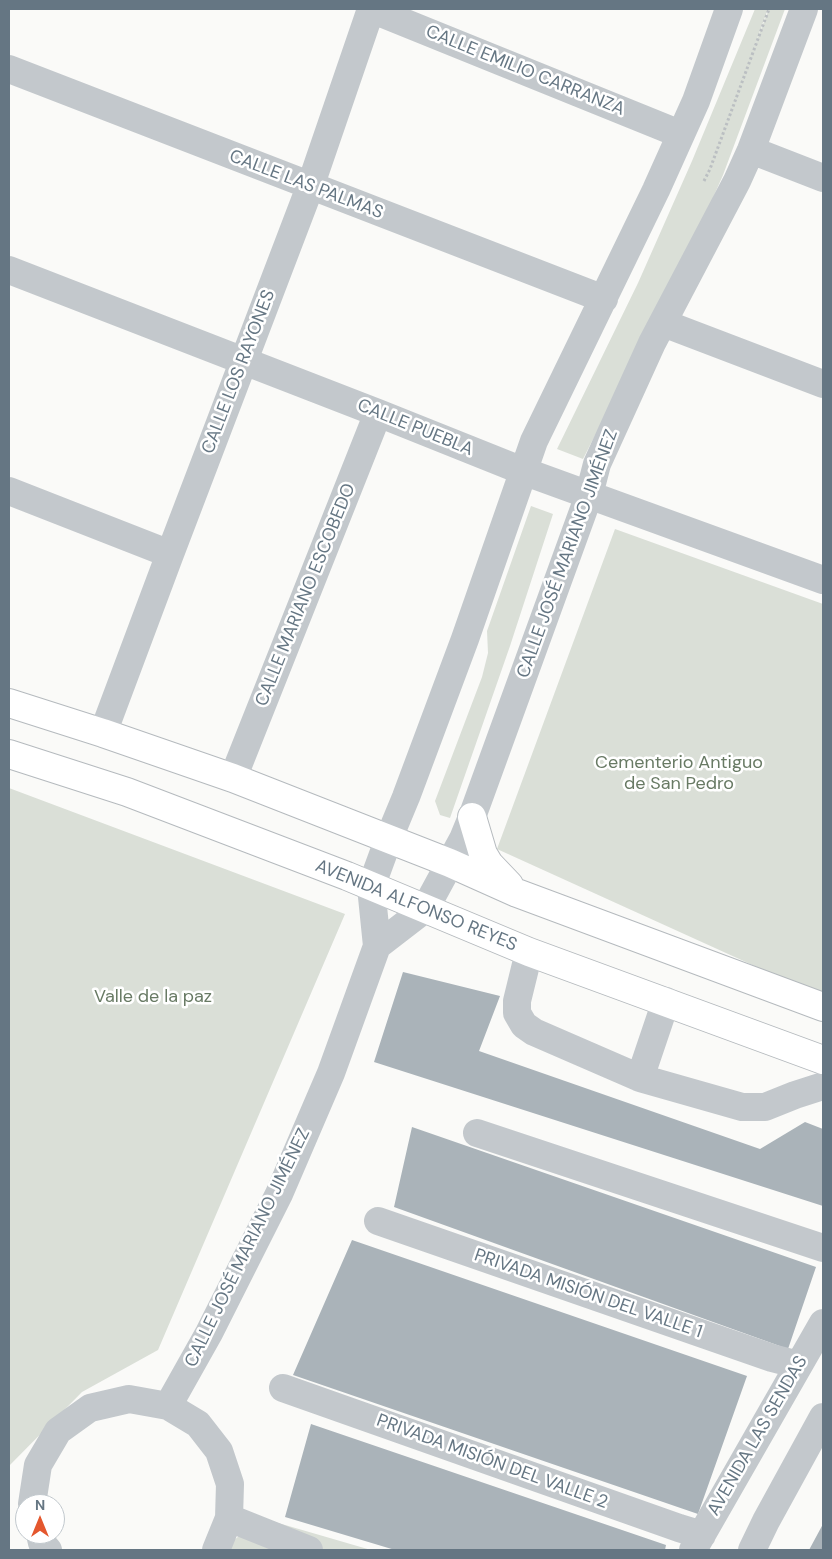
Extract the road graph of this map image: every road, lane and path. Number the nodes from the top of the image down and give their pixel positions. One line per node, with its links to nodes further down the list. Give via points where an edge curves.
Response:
1 (371, 9): 6 (street, CALLE EMILIO CARRANZA); 9 (street, CALLE LOS RAYONES)
2 (729, 9): 6 (street, CALLE JOSÉ MARIANO JIMÉNEZ, via 696,101)
3 (769, 9): 10 (path)
4 (804, 9): 7 (street, CALLE JOSÉ MARIANO JIMÉNEZ)
5 (9, 69): 9 (street, CALLE LAS PALMAS)
6 (680, 134): 12 (street, CALLE JOSÉ MARIANO JIMÉNEZ)
7 (751, 150): 8 (street); 13 (street, CALLE JOSÉ MARIANO JIMÉNEZ)
8 (823, 178)
9 (310, 186): 12 (street, CALLE LAS PALMAS); 14 (street, CALLE LOS RAYONES)
10 (702, 186)
11 (9, 270): 14 (street, CALLE PUEBLA)
12 (604, 299): 17 (street, CALLE JOSÉ MARIANO JIMÉNEZ, via 534,441)
13 (663, 323): 15 (street); 19 (street, CALLE JOSÉ MARIANO JIMÉNEZ, via 597,464)
14 (243, 361): 16 (street, CALLE PUEBLA); 20 (street, CALLE LOS RAYONES)
15 (823, 384)
16 (378, 413): 17 (street, CALLE PUEBLA); 25 (street, CALLE MARIANO ESCOBEDO)
17 (523, 472): 19 (street, CALLE PUEBLA); 27 (street, CALLE JOSÉ MARIANO JIMÉNEZ, via 462,648)
18 (9, 491): 20 (street)
19 (588, 495): 21 (street, CALLE PUEBLA); 26 (street, CALLE JOSÉ MARIANO JIMÉNEZ)
20 (170, 554): 23 (street, CALLE LOS RAYONES)
21 (823, 580)
22 (9, 703): 23 (main road)
23 (103, 733): 25 (main road)
24 (9, 754): 29 (main road, AVENIDA ALFONSO REYES, via 126,792)
25 (233, 778): 27 (main road)
26 (472, 817): 28 (street, CALLE JOSÉ MARIANO JIMÉNEZ); 30 (main road, via 483,854)
27 (389, 838): 28 (main road); 29 (street, CALLE JOSÉ MARIANO JIMÉNEZ)
28 (450, 863): 30 (main road); 31 (street, CALLE JOSÉ MARIANO JIMÉNEZ)
29 (371, 887): 31 (main road, AVENIDA ALFONSO REYES); 32 (street, CALLE JOSÉ MARIANO JIMÉNEZ)
30 (517, 893): 35 (main road)
31 (425, 909): 32 (street, CALLE JOSÉ MARIANO JIMÉNEZ); 33 (main road, AVENIDA ALFONSO REYES)
32 (377, 946): 47 (street, CALLE JOSÉ MARIANO JIMÉNEZ, via 331,1073 278,1194 209,1333)
33 (529, 952): 34 (main road, AVENIDA ALFONSO REYES); 37 (street, via 517,1001 518,1014 524,1025)
34 (666, 1001): 36 (main road, AVENIDA ALFONSO REYES); 37 (street)
35 (823, 1007)
36 (823, 1060)
37 (640, 1078): 39 (street, via 742,1107 765,1107)
38 (823, 1086): 39 (street)
39 (796, 1095): 40 (street)
40 (823, 1101)
41 (477, 1133): 43 (street)
42 (378, 1221): 45 (street, PRIVADA MISIÓN DEL VALLE 1)
43 (823, 1248)
44 (823, 1322): 45 (street, AVENIDA LAS SENDAS)
45 (799, 1365): 51 (street, AVENIDA LAS SENDAS)
46 (283, 1388): 51 (street, PRIVADA MISIÓN DEL VALLE 2, via 679,1528)
47 (168, 1406): 49 (street, via 129,1400 90,1408 58,1431 38,1465); 50 (street, via 198,1424 219,1451 230,1484)
48 (823, 1417): 54 (street)
49 (34, 1494)
50 (229, 1518): 52 (street); 53 (street)
51 (697, 1542)
52 (216, 1550)
53 (309, 1550)
54 (752, 1550)

